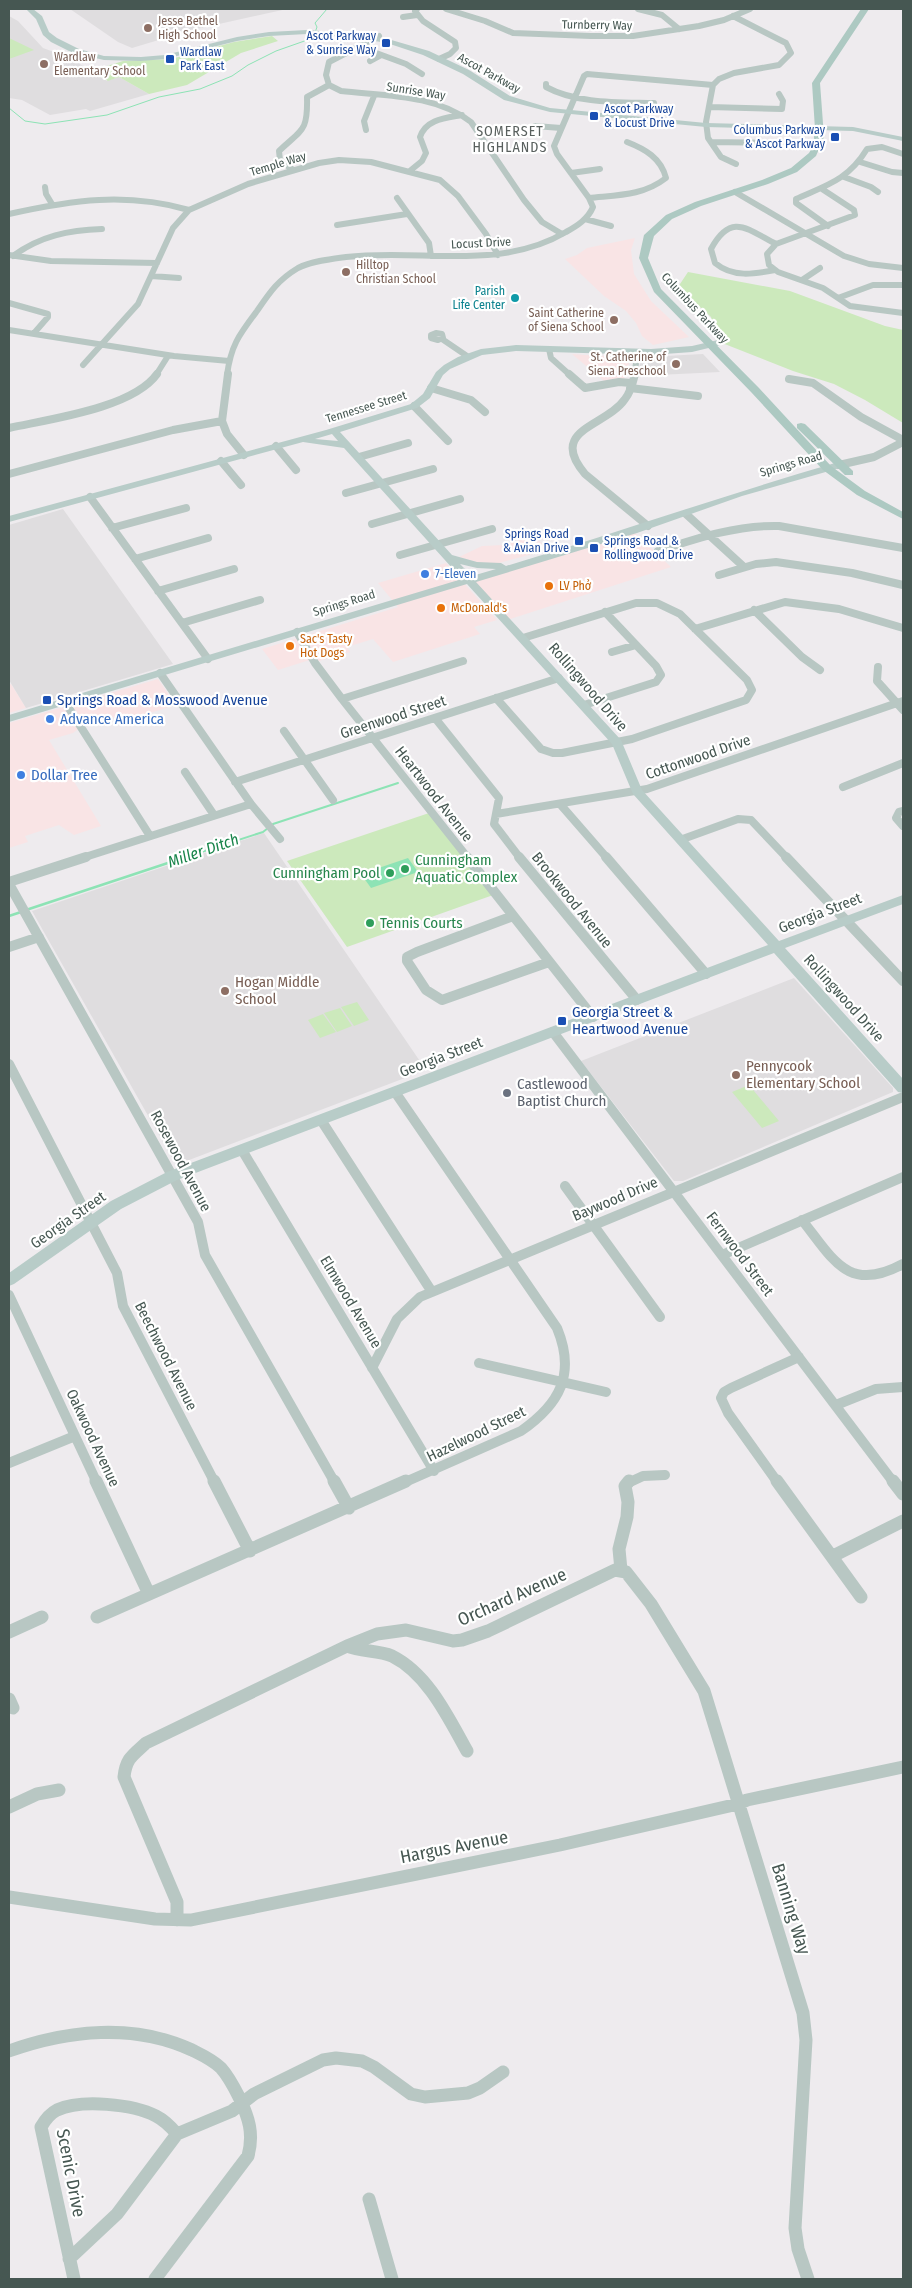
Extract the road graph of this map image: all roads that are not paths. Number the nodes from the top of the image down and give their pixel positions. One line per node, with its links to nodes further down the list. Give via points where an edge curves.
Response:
1 (29, 9): 14 (main road, Ascot Parkway, via 42,21 50,37 61,45 116,59 165,57 237,39)
2 (38, 9): 14 (main road, Ascot Parkway, via 48,16 54,31 64,40 91,51 124,56 171,53 240,35 274,30)
3 (446, 9): 13 (street, Turnberry Way, via 524,35 633,36)
4 (638, 9): 10 (street)
5 (668, 9): 10 (street)
6 (750, 9): 11 (street, Turnberry Way)
7 (865, 9): 33 (main road, Columbus Parkway, via 816,83 814,93)
8 (875, 9): 33 (main road, Columbus Parkway, via 825,87)
9 (417, 12): 12 (street); 18 (street, via 423,22 455,42 456,48)
10 (656, 14): 13 (street)
11 (733, 16): 13 (street, Turnberry Way); 22 (street, via 786,43 791,54 779,65 730,74)
12 (403, 17)
13 (679, 29)
14 (310, 30): 15 (main road, Ascot Parkway)
15 (377, 37): 16 (street); 18 (main road, Ascot Parkway, via 412,44)
16 (360, 47): 17 (street); 23 (street, via 341,53 328,62 325,75)
17 (381, 55): 19 (street); 20 (street)
18 (442, 58): 29 (main road, Ascot Parkway, via 507,98 532,106)
19 (370, 61)
20 (422, 74)
21 (546, 84): 26 (street, via 549,90)
22 (712, 85): 26 (street, via 587,74); 28 (street)
23 (329, 86): 25 (street, Sunrise Way); 45 (street, via 307,97 305,125 280,152 280,160)
24 (779, 94): 28 (street, via 783,100 782,109)
25 (374, 96): 30 (street, Sunrise Way, via 438,104); 35 (street, via 364,121)
26 (576, 96): 27 (street); 29 (street)
27 (654, 103)
28 (709, 107): 31 (street)
29 (570, 110): 31 (main road, Ascot Parkway); 34 (street)
30 (462, 115): 46 (street, via 426,127 420,137 426,153); 66 (street, Sunrise Way, via 471,122 542,222)
31 (706, 123): 33 (main road, Ascot Parkway); 39 (street, via 706,133)
32 (535, 126): 34 (street)
33 (823, 126): 36 (main road, Ascot Parkway, via 872,128); 37 (main road, Ascot Parkway); 53 (main road, Columbus Parkway, via 827,145 806,170 783,181)
34 (561, 128): 48 (street, via 554,146)
35 (366, 130)
36 (903, 134)
37 (903, 138)
38 (627, 142): 55 (street, via 644,148 665,172 666,178 647,190)
39 (711, 142): 40 (street); 43 (street, via 721,158)
40 (775, 142)
41 (903, 154): 42 (street, via 886,148 870,148 865,150)
42 (860, 162): 47 (street); 49 (street)
43 (736, 164)
44 (600, 169): 48 (street)
45 (292, 170): 46 (street, Temple Way, via 339,160); 57 (street, Temple Way, via 233,190)
46 (411, 170): 69 (street, Temple Way, via 448,185)
47 (903, 172)
48 (571, 173): 55 (street)
49 (844, 177): 51 (street); 52 (street)
50 (45, 187): 56 (street)
51 (822, 189): 63 (street, via 795,201); 63 (street, via 856,212 850,218)
52 (878, 192)
53 (738, 193): 65 (street); 86 (main road, Columbus Parkway, via 678,218 665,227 652,248 656,276)
54 (397, 198): 59 (street)
55 (589, 198): 60 (street, via 593,207)
56 (52, 204): 57 (street, via 128,198 163,202); 58 (street)
57 (189, 210): 71 (street, Temple Way, via 173,228)
58 (9, 214)
59 (407, 214): 61 (street); 70 (street, via 429,243)
60 (585, 219): 62 (street); 66 (street, Locust Drive)
61 (337, 225)
62 (611, 226)
63 (828, 226): 65 (street)
64 (102, 229): 68 (street, via 44,237)
65 (805, 233): 67 (street); 73 (street, via 856,261)
66 (562, 234): 69 (street, Locust Drive, via 534,248)
67 (776, 244): 74 (street, via 766,257); 74 (street, via 743,227 733,226 719,234 711,249 715,263 729,272 748,274)
68 (11, 255): 71 (street, via 51,261)
69 (498, 255): 70 (street, Locust Drive)
70 (431, 256): 91 (street, Locust Drive, via 344,256 316,261 291,271 278,281 236,340)
71 (157, 263): 75 (street, Temple Way)
72 (820, 268): 77 (street)
73 (903, 268)
74 (775, 270): 77 (street)
75 (151, 276): 76 (street); 85 (street, Temple Way, via 138,304)
76 (179, 278)
77 (802, 280): 79 (street)
78 (903, 285): 79 (street, via 878,284)
79 (838, 298): 81 (street, via 855,308)
80 (9, 303): 83 (street, via 48,314)
81 (903, 313)
82 (9, 330): 83 (street)
83 (35, 332): 85 (street)
84 (442, 339): 90 (street)
85 (103, 343): 89 (street); 92 (street, Temple Way)
86 (714, 344): 88 (main road, Tennessee Street, via 673,351); 113 (main road, Columbus Parkway, via 755,390)
87 (550, 351): 88 (main road, Tennessee Street); 90 (main road, Tennessee Street, via 504,348); 94 (street, via 551,358 585,388 619,382)
88 (638, 352): 94 (street)
89 (168, 356): 91 (street); 100 (street, via 162,368 140,391)
90 (467, 356): 95 (main road, Tennessee Street, via 447,367)
91 (229, 361): 99 (street, Locust Drive)
92 (83, 365)
93 (789, 379): 104 (street, via 813,383 861,417)
94 (631, 386): 96 (street); 128 (street, via 619,406 579,433 572,454 585,473)
95 (431, 388): 97 (main road, Tennessee Street, via 427,396); 98 (street, via 471,400)
96 (698, 396)
97 (414, 406): 101 (main road, Tennessee Street); 103 (street)
98 (485, 412)
99 (222, 421): 109 (street, via 227,434); 115 (street, via 173,430)
100 (9, 428)
101 (334, 430): 102 (main road, Tennessee Street); 106 (main road, Rollingwood Drive)
102 (294, 441): 106 (main road, via 314,440); 107 (main road, Tennessee Street)
103 (448, 441)
104 (903, 441): 113 (street, Springs Road, via 874,457)
105 (408, 443): 110 (street)
106 (346, 445): 110 (main road, Rollingwood Drive)
107 (276, 446): 109 (main road, Tennessee Street); 114 (street)
108 (903, 446): 113 (street, Springs Road, via 882,458)
109 (244, 455): 111 (main road, Tennessee Street)
110 (359, 457): 116 (main road, Rollingwood Drive)
111 (221, 461): 117 (street); 119 (main road, Tennessee Street)
112 (432, 469): 116 (street)
113 (836, 469): 121 (main road, Columbus Parkway); 124 (main road, Springs Road, via 740,502); 125 (main road, Columbus Parkway, via 861,493)
114 (296, 470)
115 (9, 474)
116 (382, 483): 118 (street); 123 (main road, Rollingwood Drive)
117 (241, 485)
118 (346, 493)
119 (90, 497): 126 (main road, Tennessee Street); 129 (street)
120 (460, 499): 123 (street)
121 (903, 507)
122 (186, 508): 129 (street)
123 (410, 513): 127 (street); 133 (main road, Rollingwood Drive)
124 (686, 514): 128 (main road, Springs Road); 131 (street)
125 (903, 516)
126 (9, 519)
127 (372, 524)
128 (648, 526): 139 (main road, Springs Road)
129 (112, 528): 138 (street)
130 (492, 529): 133 (street)
131 (709, 535): 134 (street, via 736,528 769,526); 135 (street); 140 (street)
132 (208, 538): 138 (street)
133 (438, 544): 136 (street); 137 (main road, Rollingwood Drive)
134 (903, 548)
135 (658, 551)
136 (400, 555)
137 (451, 558): 139 (main road, via 478,565); 143 (main road, Rollingwood Drive)
138 (135, 559): 145 (street)
139 (516, 566): 143 (main road, Springs Road)
140 (744, 567): 142 (street); 144 (street, via 766,562 784,563)
141 (234, 569): 145 (street)
142 (719, 575)
143 (471, 580): 152 (main road, Springs Road); 153 (main road, Rollingwood Drive)
144 (903, 585)
145 (158, 591): 149 (street)
146 (260, 600): 149 (street)
147 (754, 610): 150 (street, via 780,603 796,603 858,613); 151 (street); 159 (street)
148 (605, 612): 151 (street, via 636,603 657,603 680,614); 153 (street); 154 (street)
149 (182, 623): 156 (street)
150 (903, 628)
151 (696, 630): 171 (street, via 752,687 746,700)
152 (297, 632): 156 (main road, Springs Road); 163 (street, Heartwood Avenue)
153 (523, 638): 161 (main road, Rollingwood Drive)
154 (636, 645): 155 (street); 165 (street, via 660,671 659,679)
155 (612, 652)
156 (208, 659): 160 (main road, Springs Road)
157 (463, 661): 163 (street)
158 (878, 667): 166 (street, via 877,681)
159 (820, 670)
160 (160, 673): 164 (main road, Springs Road); 175 (street)
161 (559, 678): 162 (street, Greenwood Street); 165 (main road, Rollingwood Drive)
162 (496, 698): 167 (street, Greenwood Street); 171 (street, via 545,751 562,753)
163 (342, 700): 170 (street, Heartwood Avenue)
164 (65, 702): 168 (main road, Springs Road); 185 (street)
165 (584, 705): 171 (main road, Rollingwood Drive)
166 (901, 705): 177 (street, Cottonwood Drive)
167 (435, 718): 170 (street, Greenwood Street); 182 (street, Brookwood Avenue, via 495,791 499,798)
168 (9, 719)
169 (284, 731): 172 (street)
170 (372, 738): 172 (street, Greenwood Street); 190 (street, Heartwood Avenue)
171 (617, 743): 177 (main road, Rollingwood Drive)
172 (304, 760): 175 (street, Greenwood Street); 178 (street)
173 (903, 763): 176 (street)
174 (185, 772): 183 (street)
175 (236, 782): 179 (street)
176 (843, 786)
177 (637, 791): 180 (street, Cottonwood Drive); 187 (main road, Rollingwood Drive)
178 (332, 800)
179 (251, 804): 183 (street); 186 (street)
180 (560, 804): 182 (street, Cottonwood Drive); 196 (street)
181 (903, 811): 184 (street, via 896,818)
182 (496, 814): 198 (street, Brookwood Avenue, via 494,824 499,833)
183 (214, 816): 185 (street)
184 (903, 826)
185 (150, 836): 188 (street)
186 (280, 839)
187 (680, 840): 191 (street, via 738,819 751,820); 193 (main road, Rollingwood Drive)
188 (9, 883): 192 (street, Rosewood Avenue)
189 (903, 899): 191 (main road, Georgia Street)
190 (513, 916): 195 (street, Heartwood Avenue); 195 (street, via 417,952 407,957 407,962 436,999 442,1000)
191 (846, 920): 193 (main road, Georgia Street); 197 (street)
192 (39, 937): 194 (street); 207 (street, Rosewood Avenue)
193 (776, 947): 196 (main road, Georgia Street); 202 (main road, Rollingwood Drive)
194 (9, 948)
195 (549, 962): 199 (street, Heartwood Avenue)
196 (706, 974): 198 (main road, Georgia Street)
197 (903, 981)
198 (636, 1000): 199 (main road, Georgia Street)
199 (593, 1017): 200 (main road, Georgia Street)
200 (553, 1032): 203 (main road, Georgia Street); 210 (street, Fernwood Street)
201 (9, 1064): 212 (street, Beechwood Avenue)
202 (903, 1088)
203 (395, 1092): 205 (main road, Georgia Street); 215 (street, Hazelwood Street)
204 (903, 1097): 210 (street, Baywood Drive)
205 (321, 1120): 206 (main road, Georgia Street); 218 (street)
206 (242, 1150): 207 (main road, Georgia Street); 223 (street, Elmwood Avenue)
207 (172, 1176): 212 (main road, Georgia Street, via 135,1194); 233 (street, Rosewood Avenue, via 198,1222 205,1255)
208 (903, 1177): 211 (street)
209 (565, 1186): 213 (street)
210 (673, 1191): 213 (street, Baywood Drive); 214 (street, Fernwood Street)
211 (802, 1220): 214 (street); 216 (street, via 842,1268 856,1276 874,1277)
212 (91, 1223): 217 (main road, Georgia Street); 235 (street, Beechwood Avenue, via 117,1274 123,1306)
213 (593, 1224): 215 (street, Baywood Drive); 220 (street)
214 (722, 1255): 221 (street, Fernwood Street)
215 (509, 1260): 218 (street, Baywood Drive); 224 (street, Hazelwood Street, via 564,1342 566,1374)
216 (903, 1264)
217 (9, 1280)
218 (432, 1292): 223 (street, Baywood Drive, via 420,1297 397,1318)
219 (9, 1295): 228 (street, Oakwood Avenue)
220 (660, 1317)
221 (799, 1357): 227 (street, Fernwood Street); 236 (street, via 730,1388 721,1398 728,1413)
222 (479, 1363): 224 (street)
223 (372, 1368): 230 (street, Elmwood Avenue)
224 (563, 1381): 226 (street); 230 (street, Hazelwood Street, via 555,1402 534,1423)
225 (903, 1387): 227 (street, via 882,1387)
226 (606, 1392)
227 (836, 1405): 232 (street, Fernwood Street)
228 (76, 1436): 229 (street); 238 (street, Oakwood Avenue)
229 (9, 1464)
230 (434, 1470): 233 (street, Hazelwood Street)
231 (665, 1475): 237 (street, via 636,1478 625,1486 627,1517 620,1544)
232 (903, 1494)
233 (349, 1508): 235 (street, Hazelwood Street)
234 (903, 1521): 236 (street)
235 (250, 1551): 238 (street, Hazelwood Street)
236 (832, 1556): 239 (street)
237 (626, 1573): 243 (street, Orchard Avenue, via 610,1572 462,1640 453,1641 406,1630 377,1634); 247 (street, Banning Way, via 677,1646 704,1692)
238 (149, 1594): 241 (street, Hazelwood Street)
239 (861, 1597)
240 (42, 1617): 242 (street)
241 (97, 1617)
242 (9, 1632)
243 (347, 1646): 244 (street, via 357,1651 391,1656 414,1674 437,1698); 250 (street, Orchard Avenue, via 146,1743 130,1757 124,1777 177,1902)
244 (466, 1751)
245 (903, 1767): 247 (street, Hargus Avenue)
246 (59, 1790): 248 (street, via 37,1794)
247 (738, 1804): 250 (street, Hargus Avenue, via 560,1846); 260 (street, Banning Way, via 805,2023 795,2228)
248 (9, 1807)
249 (9, 1897): 250 (street, Hargus Avenue)
250 (177, 1920)
251 (9, 2051): 253 (street, via 52,2038 140,2034 168,2041 215,2062 229,2077)
252 (503, 2072): 253 (street, via 468,2093 425,2097 411,2094 362,2061 336,2058 305,2068 254,2094)
253 (243, 2104): 254 (street); 258 (street, via 252,2142 248,2156)
254 (177, 2134): 256 (street, Scenic Drive, via 117,2214); 256 (street, Scenic Drive, via 156,2116 130,2108 99,2104 67,2107 47,2116 41,2127)
255 (370, 2199): 259 (street)
256 (69, 2259): 257 (street, Scenic Drive)
257 (74, 2279)
258 (155, 2279)
259 (392, 2279)
260 (808, 2279)

